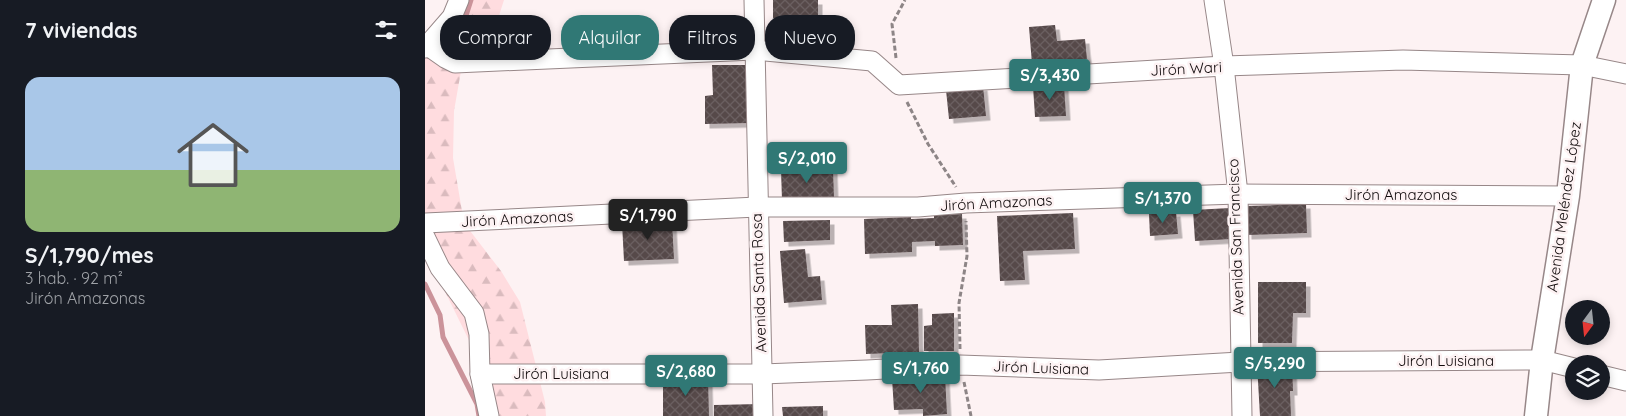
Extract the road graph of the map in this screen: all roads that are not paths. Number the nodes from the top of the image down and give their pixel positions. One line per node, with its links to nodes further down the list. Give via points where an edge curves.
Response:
1 (459, 0): 6 (street, via 452,17)
2 (754, 0): 5 (street, Avenida Santa Rosa)
3 (1214, 0): 11 (street, Avenida San Francisco)
4 (1604, 0): 10 (street, Avenida Meléndez López)
5 (754, 15)
6 (425, 46): 8 (street, Jirón Wari, via 455,63)
7 (755, 50): 11 (street, Jirón Wari, via 872,61 899,85)
8 (669, 54)
9 (754, 60): 15 (street, Avenida Santa Rosa)
10 (1583, 65): 11 (street, Jirón Wari, via 1403,60); 12 (street, Jirón Wari); 14 (street, Avenida Meléndez López)
11 (1224, 66): 13 (street, Avenida San Francisco)
12 (1626, 74)
13 (1238, 194): 14 (street, Jirón Amazonas); 15 (street, Jirón Amazonas, via 917,207); 19 (street, Avenida San Francisco)
14 (1568, 196): 18 (street, Avenida Meléndez López)
15 (757, 207): 16 (street, Jirón Amazonas); 22 (street, Avenida Santa Rosa)
16 (425, 223)
17 (425, 237): 21 (street, via 440,268 474,313 479,334)
18 (1542, 360): 19 (street, Jirón Luisiana); 20 (street, Jirón Luisiana); 28 (street, Avenida Meléndez López)
19 (1240, 362): 22 (street, Jirón Luisiana, via 1099,370 960,365); 27 (street, Avenida San Francisco)
20 (1565, 366)
21 (480, 374): 22 (street, Jirón Luisiana); 25 (street)
22 (762, 374): 26 (street, Avenida Santa Rosa)
23 (1610, 377): 24 (street)
24 (1626, 381)
25 (489, 416)
26 (763, 416)
27 (1242, 416)
28 (1535, 416)

